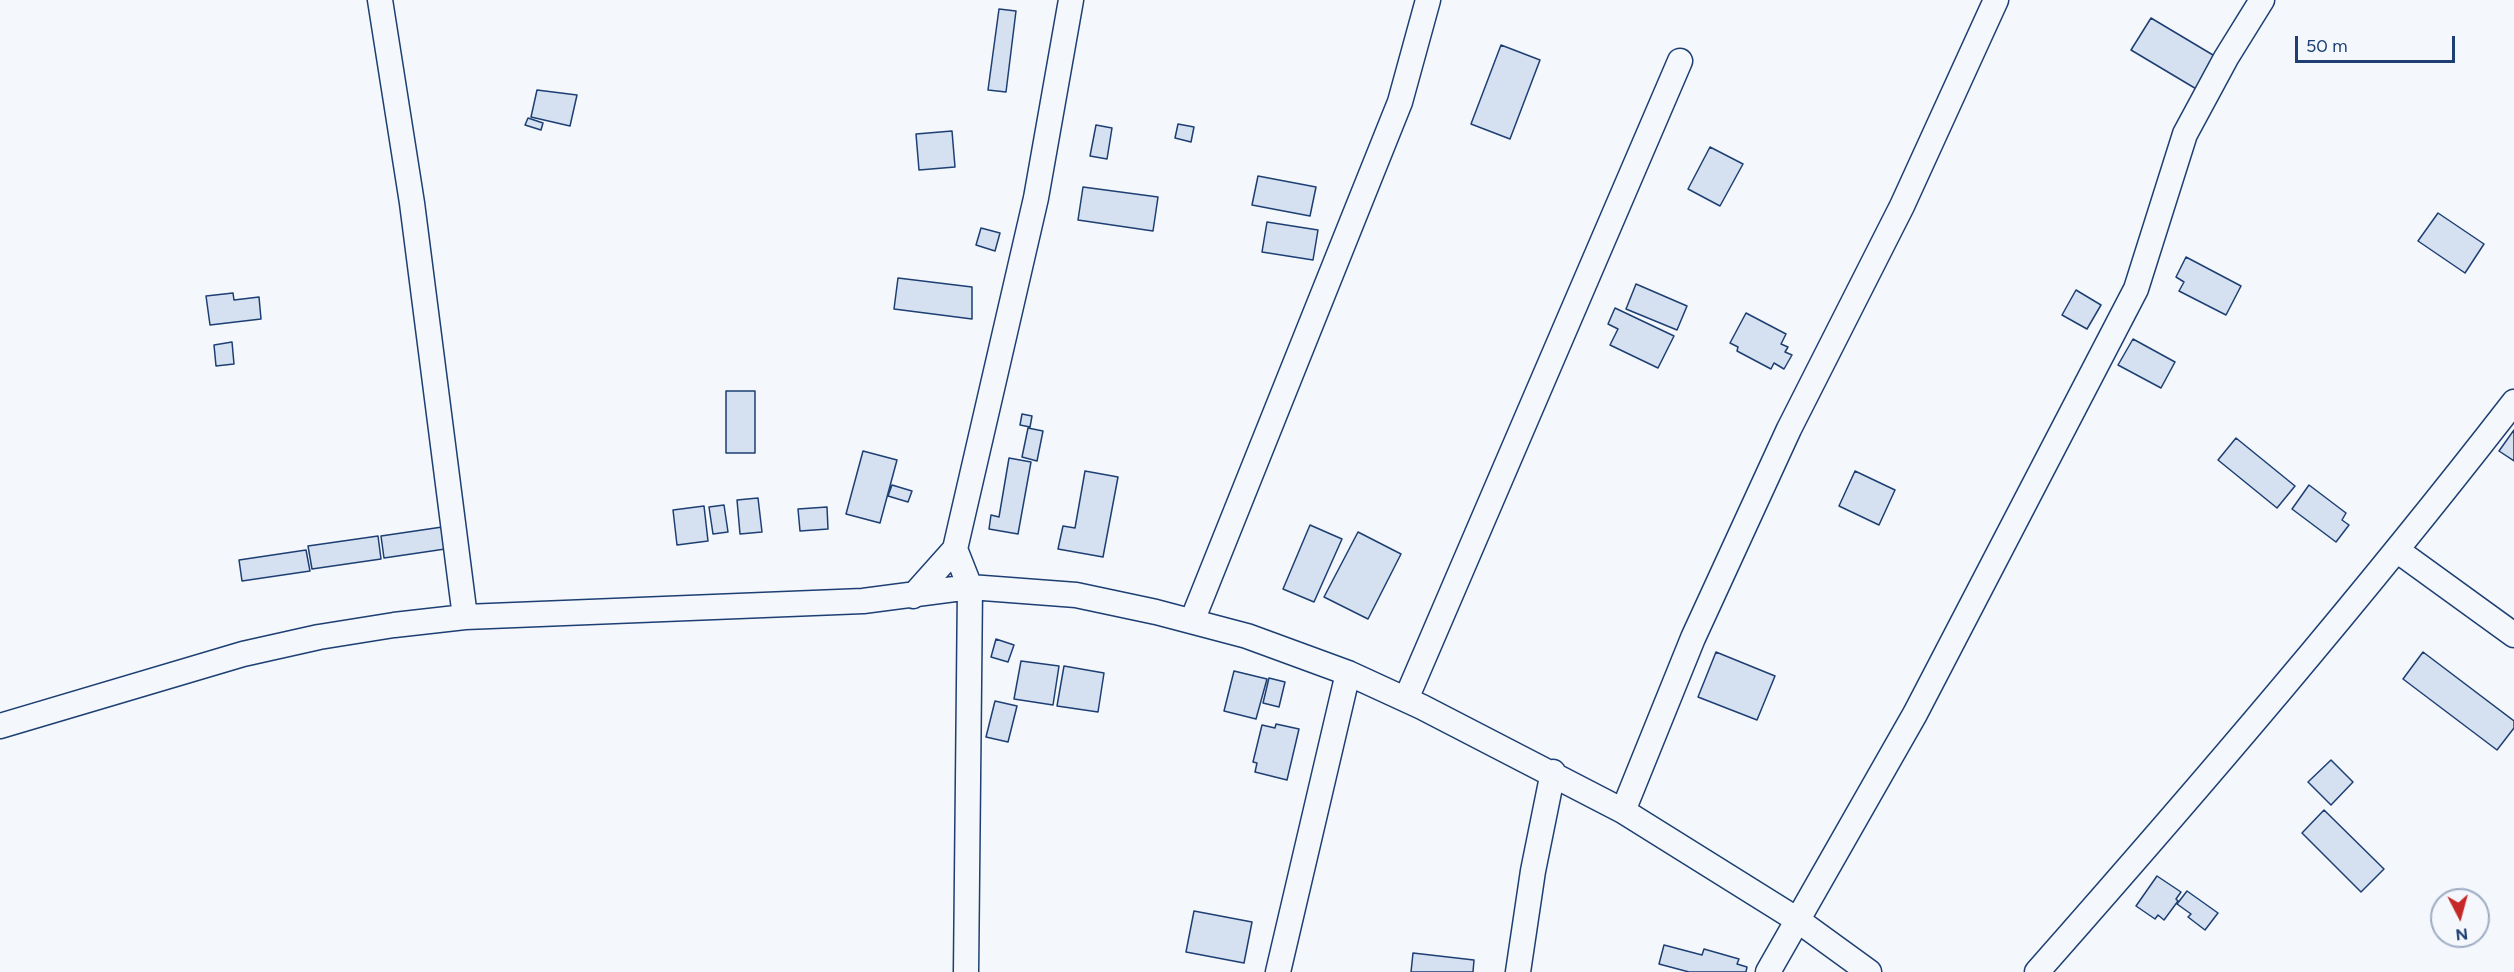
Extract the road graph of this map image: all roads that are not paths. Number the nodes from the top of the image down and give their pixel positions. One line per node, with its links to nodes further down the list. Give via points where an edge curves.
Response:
1 (380, 0): 12 (street, via 412,203)
2 (1071, 0): 8 (street, via 1036,198)
3 (1428, 0): 13 (street, via 1400,102)
4 (1996, 0): 19 (street, via 1902,206 1789,429 1693,638)
5 (2262, 0): 20 (street, via 2185,134 2136,289 1916,714)
6 (1680, 61): 16 (street)
7 (2514, 402): 9 (street)
8 (955, 549): 10 (street); 11 (street)
9 (2397, 551): 14 (street); 26 (street, via 2189,800)
10 (970, 587): 11 (street); 13 (street, via 1076,595); 21 (street)
11 (913, 596): 12 (street)
12 (465, 617): 17 (street, via 319,637 133,685)
13 (1192, 621): 15 (street, via 1247,636)
14 (2514, 635)
15 (1348, 673): 16 (street); 22 (street)
16 (1406, 699): 18 (street)
17 (0, 726)
18 (1553, 772): 19 (street); 23 (street)
19 (1623, 811): 20 (street)
20 (1796, 919): 24 (street); 25 (street)
21 (966, 972)
22 (1278, 972)
23 (1518, 972)
24 (1768, 972)
25 (1869, 972)
26 (2037, 972)

